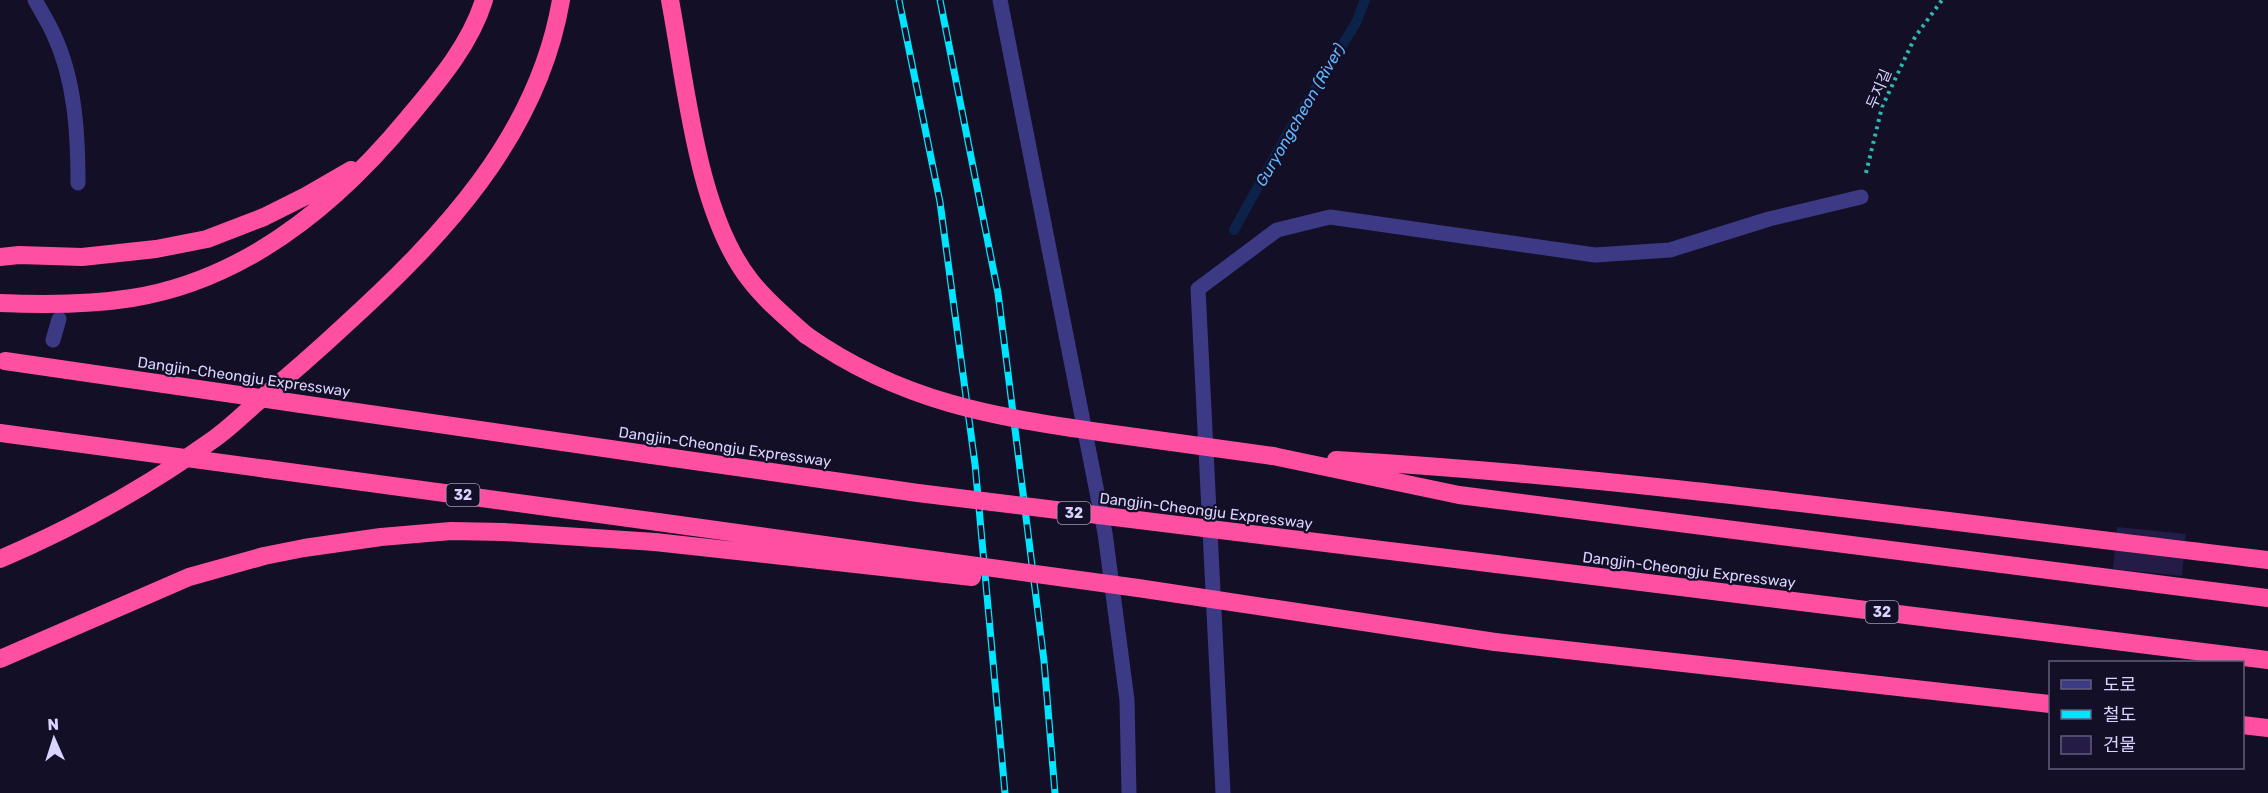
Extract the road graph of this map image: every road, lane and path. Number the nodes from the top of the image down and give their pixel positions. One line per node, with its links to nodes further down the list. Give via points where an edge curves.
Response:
1 (35, 0): 8 (street, via 54,34 75,109)
2 (484, 0): 7 (highway, via 461,50)
3 (561, 0): 19 (highway, via 544,67 519,124 467,200 393,282 214,439 55,536)
4 (670, 0): 18 (highway, bridge, via 698,150 725,238 750,280 806,335 867,373 953,406 1055,426)
5 (1000, 0): 28 (street, via 1106,533 1127,700)
6 (1942, 0): 9 (path, 두지길, via 1915,37 1882,107)
7 (387, 144): 11 (highway, via 342,177 264,217 207,239 156,249 82,256); 13 (highway, via 300,226 244,259 189,283 134,298 92,303)
8 (78, 183)
9 (1860, 197): 29 (street, via 1769,219 1670,250 1595,255 1330,217 1277,230 1198,289)
10 (0, 251): 11 (highway)
11 (19, 255): 12 (highway)
12 (0, 257)
13 (0, 303)
14 (59, 319): 15 (street)
15 (53, 340)
16 (3, 361): 24 (highway, Dangjin-Cheongju Expressway / 32, bridge, via 929,495)
17 (0, 433): 21 (highway, 32, bridge)
18 (1273, 456): 20 (highway, via 1458,467 1808,504); 22 (highway, via 1459,495)
19 (0, 559)
20 (2268, 560)
21 (1138, 588): 23 (highway, bridge, via 974,577 655,542 450,531 381,537 264,556 189,578); 25 (highway, 32, bridge, via 1495,642)
22 (2268, 598)
23 (0, 659)
24 (2268, 660)
25 (2049, 704)
26 (2244, 725): 27 (highway)
27 (2268, 728)
28 (1129, 793)
29 (1223, 793)

